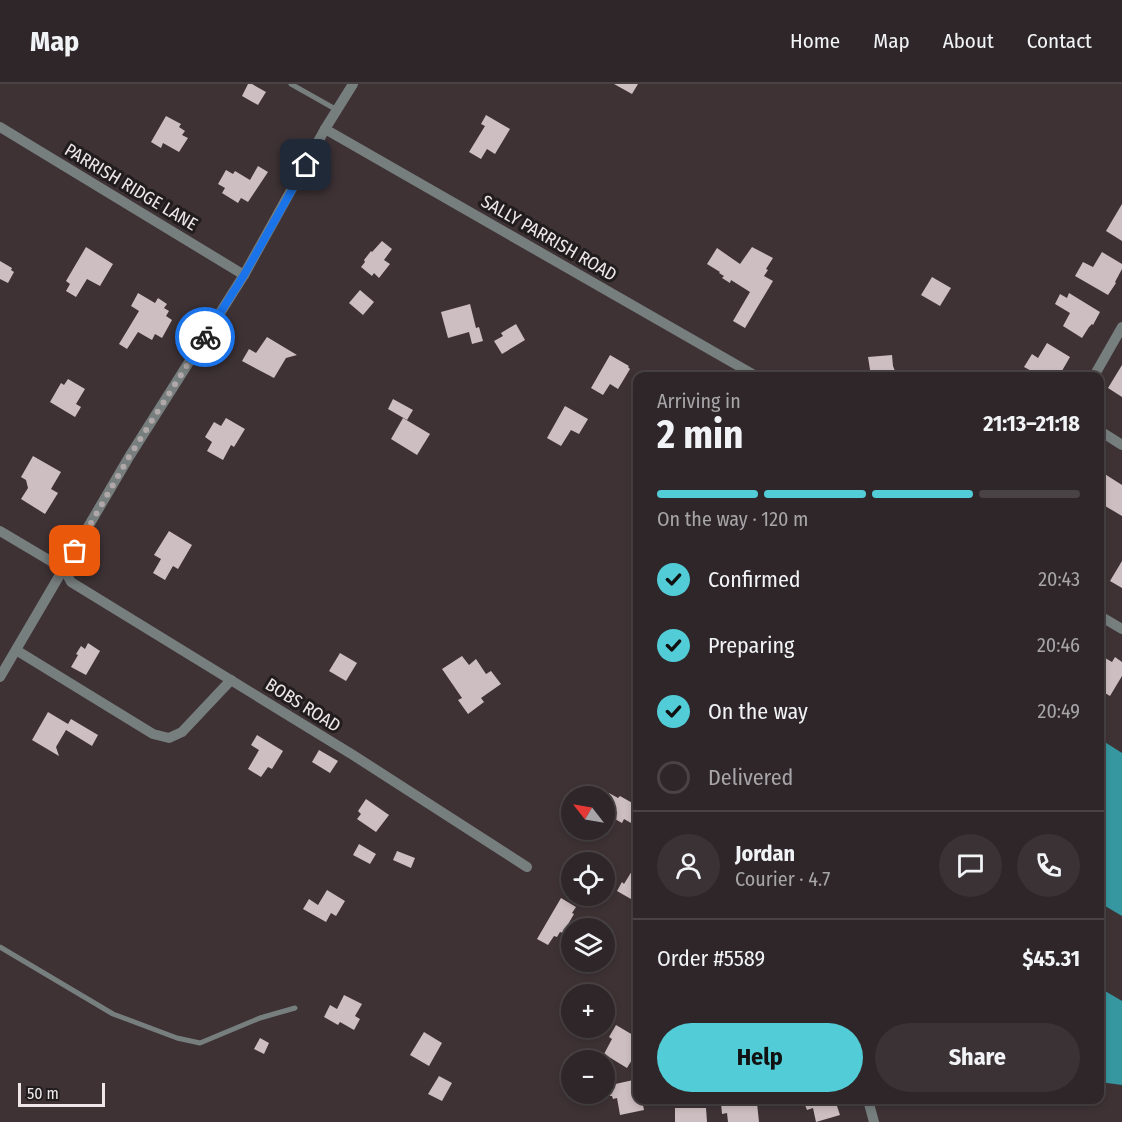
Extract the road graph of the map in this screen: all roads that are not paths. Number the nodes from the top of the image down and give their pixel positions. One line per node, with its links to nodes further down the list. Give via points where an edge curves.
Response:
1 (291, 84): 3 (lane)
2 (353, 84): 3 (street)
3 (337, 111): 5 (street)
4 (0, 127): 6 (street, PARRISH RIDGE LANE)
5 (326, 129): 6 (street); 8 (street, SALLY PARRISH ROAD)
6 (244, 275): 13 (street, via 129,457)
7 (1122, 327): 9 (street)
8 (749, 372)
9 (1096, 372)
10 (1104, 434): 11 (street)
11 (1122, 445)
12 (0, 531): 13 (street, BOBS ROAD)
13 (64, 569): 16 (street); 18 (street, BOBS ROAD, via 71,582)
14 (1104, 618): 15 (street)
15 (1122, 629)
16 (16, 650): 17 (street); 18 (street, via 153,734 169,738 182,732)
17 (0, 677)
18 (231, 680): 19 (street, BOBS ROAD)
19 (527, 867)
20 (0, 947): 21 (lane, via 113,1014 200,1043)
21 (295, 1008)
22 (869, 1104): 23 (street)
23 (874, 1122)

